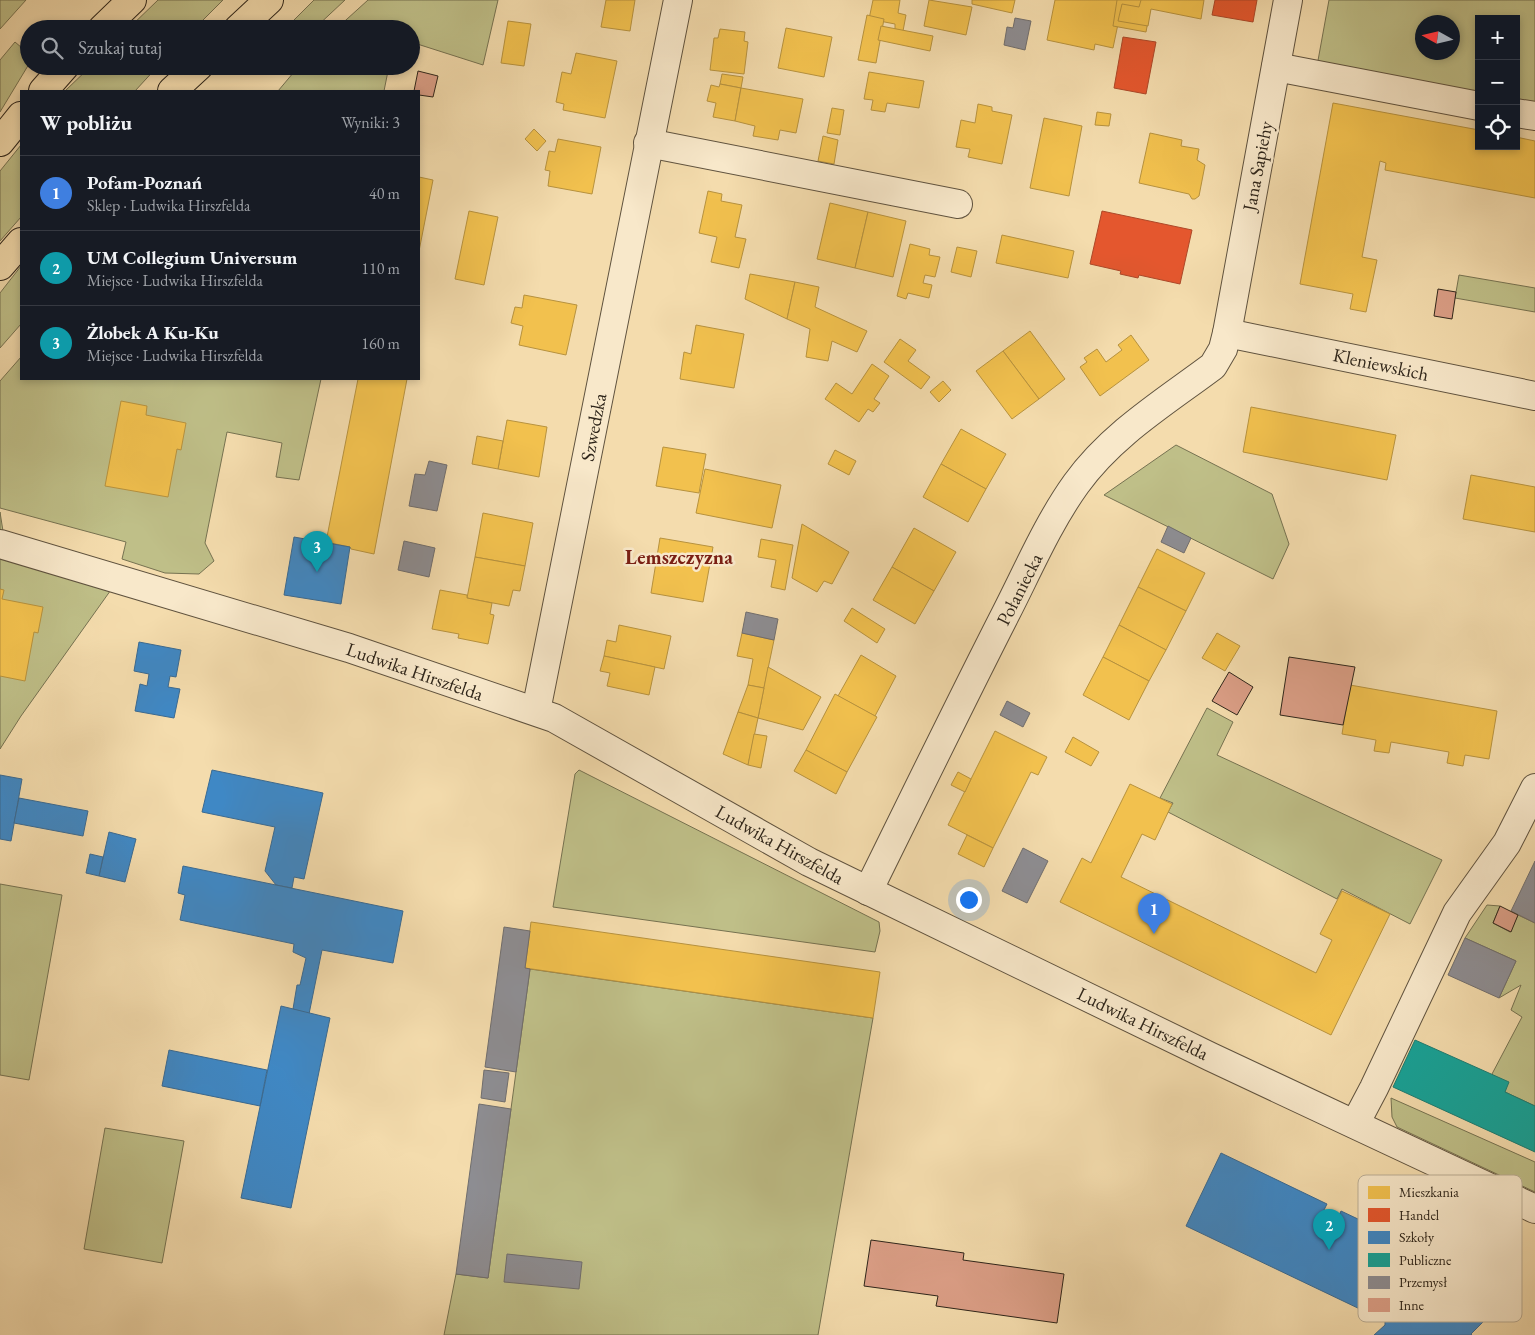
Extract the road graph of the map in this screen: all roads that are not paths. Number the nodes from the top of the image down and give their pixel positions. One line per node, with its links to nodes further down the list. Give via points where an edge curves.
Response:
1 (132, 0): 5 (main road)
2 (269, 0): 6 (main road)
3 (678, 0): 17 (street, Szwedzka)
4 (1288, 0): 7 (street, Jana Sapiehy)
5 (111, 20)
6 (248, 20)
7 (1276, 67): 12 (street); 21 (street, Jana Sapiehy)
8 (57, 75): 10 (main road)
9 (189, 75): 11 (main road)
10 (44, 90)
11 (173, 90)
12 (1475, 105)
13 (1520, 114): 14 (street)
14 (1535, 116)
15 (20, 117): 16 (main road)
16 (0, 142)
17 (648, 143): 18 (street); 24 (street, Szwedzka)
18 (958, 204)
19 (20, 243): 20 (main road)
20 (0, 266)
21 (1227, 333): 22 (street, Kleniewskich); 26 (street, Połaniecka, via 1213,366 1132,426 1077,484 1055,519 944,734)
22 (1535, 396)
23 (0, 544): 24 (street, Ludwika Hirszfelda, via 349,648)
24 (536, 711): 26 (street, Ludwika Hirszfelda, via 580,732 809,862)
25 (1535, 788): 27 (street, via 1507,843 1457,913)
26 (868, 891): 27 (street, Ludwika Hirszfelda)
27 (1356, 1124): 28 (street, Ludwika Hirszfelda)
28 (1463, 1175)
29 (1522, 1203): 30 (street, Ludwika Hirszfelda)
30 (1535, 1209)

